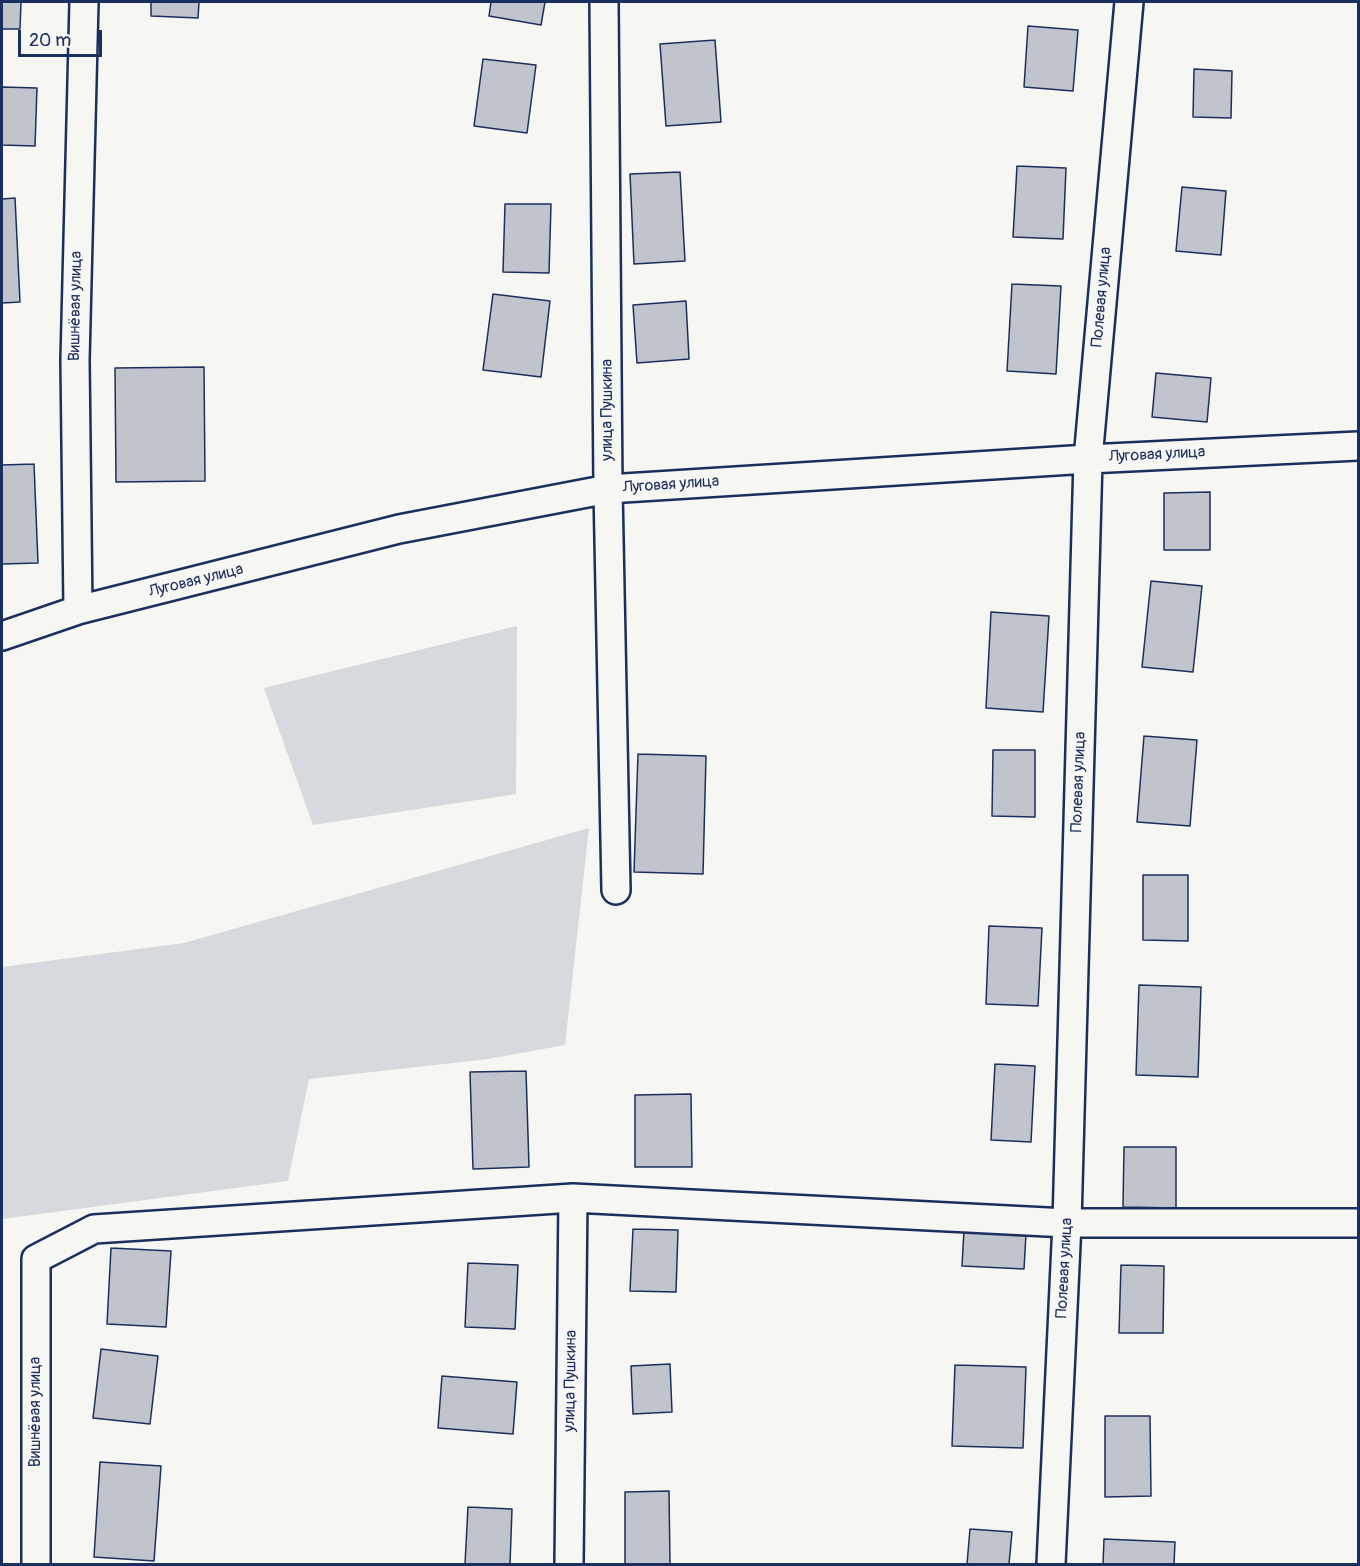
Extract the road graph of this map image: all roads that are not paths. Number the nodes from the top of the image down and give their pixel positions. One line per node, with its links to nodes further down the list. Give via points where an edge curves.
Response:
1 (84, 2): 7 (street, Вишнёвая улица, via 75,360)
2 (604, 2): 6 (street, улица Пушкина)
3 (1128, 2): 5 (street, Полевая улица)
4 (1359, 446): 5 (street, Луговая улица)
5 (1088, 459): 6 (street, Луговая улица); 11 (street, Полевая улица)
6 (608, 489): 7 (street, Луговая улица, via 399,529); 9 (street, улица Пушкина)
7 (78, 610): 8 (street, Луговая улица)
8 (2, 636)
9 (616, 890)
10 (573, 1198): 11 (street); 13 (street, Вишнёвая улица, via 94,1229 36,1258); 14 (street, улица Пушкина)
11 (1067, 1222): 12 (street); 15 (street, Полевая улица)
12 (1359, 1223)
13 (36, 1564)
14 (568, 1564)
15 (1051, 1564)

